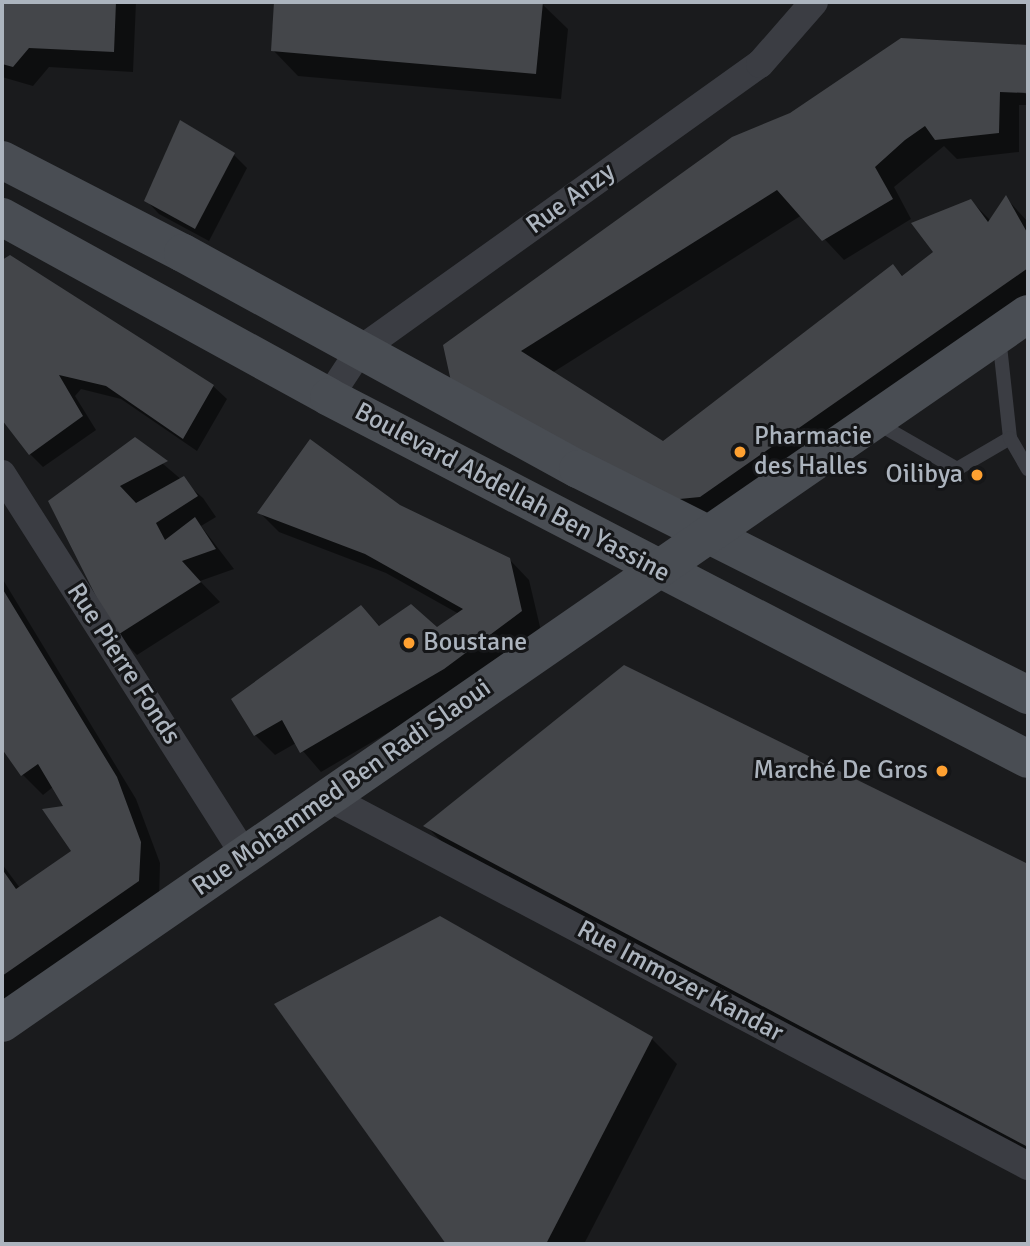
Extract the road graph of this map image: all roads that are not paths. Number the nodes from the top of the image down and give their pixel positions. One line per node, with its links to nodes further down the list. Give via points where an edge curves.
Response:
1 (814, 2): 7 (street, Rue Anzy, via 760,64)
2 (2, 160): 4 (street, Boulevard Abdellah Ben Yassine)
3 (2, 217): 5 (street, Boulevard Abdellah Ben Yassine)
4 (183, 253): 5 (street); 7 (street, Boulevard Abdellah Ben Yassine)
5 (149, 299): 8 (street, Boulevard Abdellah Ben Yassine)
6 (1014, 324): 9 (street, Rue Mohammed Ben Radi Slaoui); 10 (lane)
7 (360, 350): 8 (street, Rue Anzy); 13 (street, Boulevard Abdellah Ben Yassine)
8 (329, 397): 14 (street, Boulevard Abdellah Ben Yassine)
9 (872, 421): 10 (lane, via 957,469); 13 (street, Rue Mohammed Ben Radi Slaoui)
10 (1010, 438): 11 (lane)
11 (1028, 469)
12 (2, 474): 20 (street, Rue Pierre Fonds)
13 (706, 534): 14 (street, Rue Mohammed Ben Radi Slaoui); 15 (street, Boulevard Abdellah Ben Yassine)
14 (656, 569): 16 (street, Boulevard Abdellah Ben Yassine); 19 (street, Rue Mohammed Ben Radi Slaoui)
15 (849, 605): 16 (street); 17 (street, Boulevard Abdellah Ben Yassine)
16 (824, 654): 18 (street, Boulevard Abdellah Ben Yassine)
17 (1028, 695)
18 (1028, 758)
19 (332, 799): 20 (street, Rue Mohammed Ben Radi Slaoui); 22 (street, Rue Immozer Kandar)
20 (244, 854): 21 (street, Rue Mohammed Ben Radi Slaoui)
21 (2, 1023)
22 (1028, 1166)

